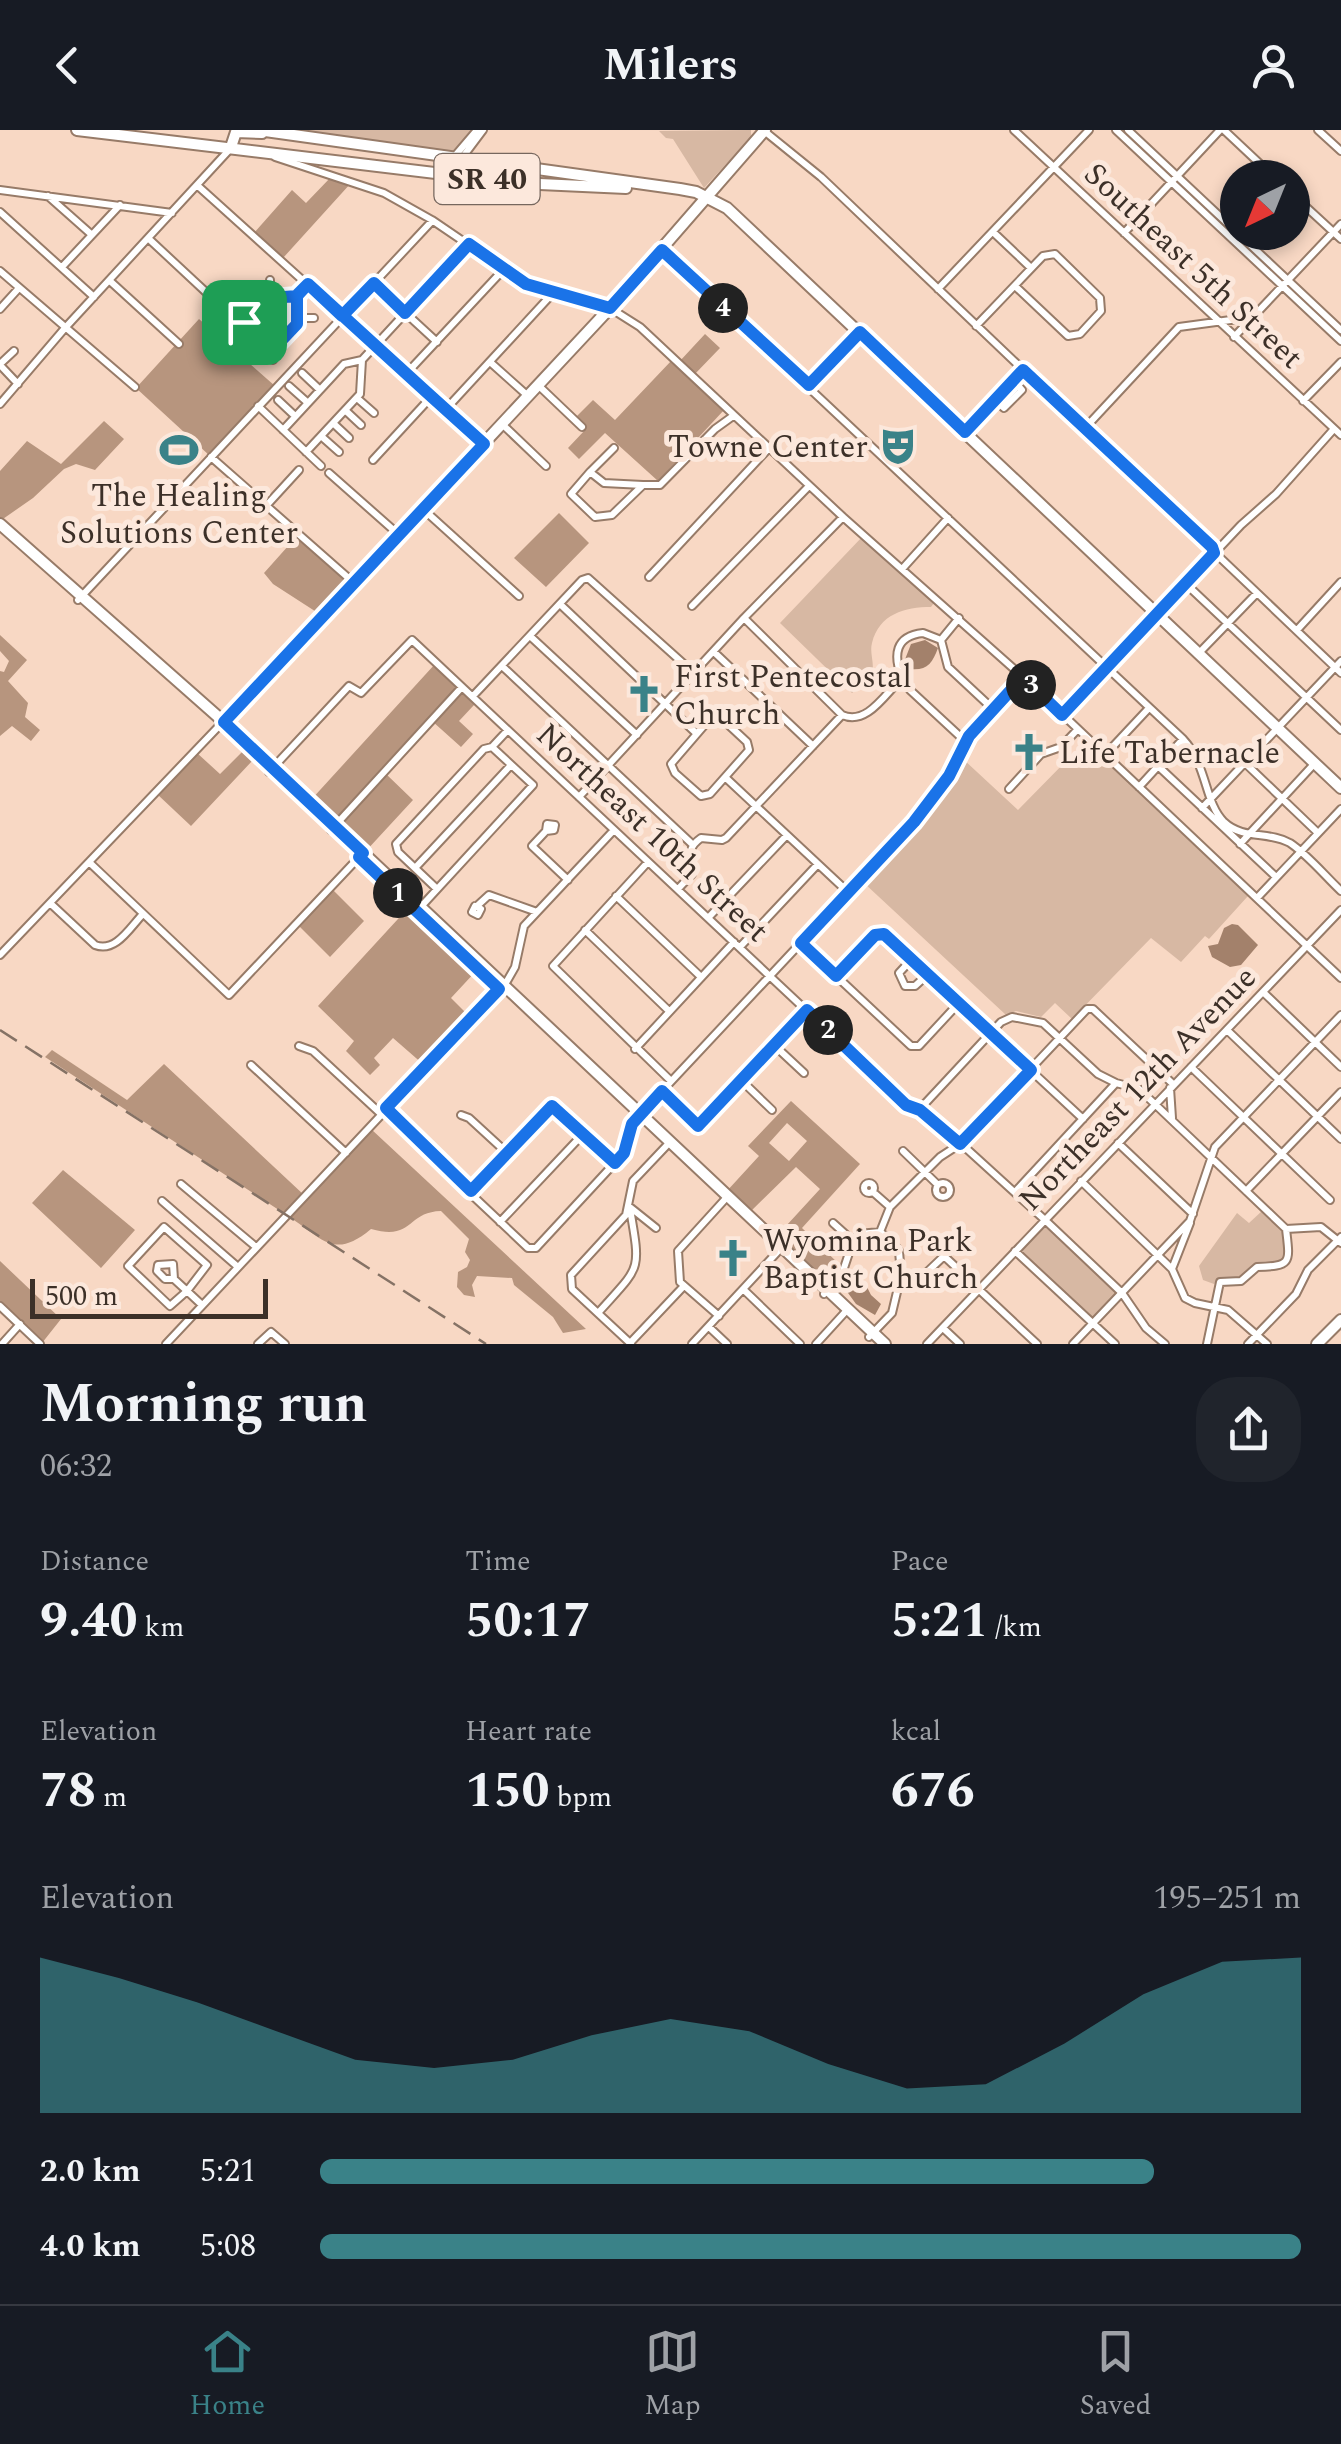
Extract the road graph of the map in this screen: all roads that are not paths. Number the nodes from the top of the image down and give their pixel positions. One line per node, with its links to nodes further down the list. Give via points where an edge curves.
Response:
1 (78, 130): 12 (main road)
2 (232, 130): 15 (main road, via 225,144)
3 (258, 130): 13 (main road, SR 40)
4 (480, 130): 21 (street)
5 (764, 130): 31 (main road); 63 (street)
6 (1014, 130): 25 (street, Southeast 5th Street)
7 (1089, 130): 25 (street)
8 (1116, 130): 28 (street)
9 (1128, 130): 28 (street)
10 (1222, 130): 23 (street); 28 (street)
11 (1318, 130): 19 (street)
12 (155, 133): 15 (main road, SR 40)
13 (287, 134): 14 (main road, SR 40); 16 (main road, via 241,130)
14 (336, 140): 17 (main road, SR 40); 20 (main road, via 330,156)
15 (189, 142): 16 (main road, SR 40)
16 (232, 148): 18 (main road, SR 40); 30 (street)
17 (378, 148): 21 (main road, SR 40); 22 (main road, via 343,146)
18 (251, 150): 20 (main road, SR 40); 27 (street)
19 (1341, 151)
20 (293, 155): 22 (main road, SR 40)
21 (458, 157): 24 (main road, SR 40); 26 (main road, via 457,172)
22 (337, 160): 26 (main road, SR 40); 27 (street)
23 (1255, 160)
24 (542, 168): 29 (main road); 35 (main road, SR 40)
25 (1054, 168): 44 (street); 46 (street, Southeast 5th Street)
26 (414, 170): 29 (main road, SR 40)
27 (341, 177): 42 (street)
28 (1174, 179): 46 (street); 59 (street)
29 (540, 185): 34 (main road, SR 40)
30 (198, 186): 40 (street); 60 (street)
31 (714, 188): 35 (main road); 39 (main road)
32 (0, 190): 33 (street)
33 (48, 196): 36 (street); 47 (street)
34 (688, 196): 35 (main road, SR 40); 41 (main road)
35 (706, 198): 39 (main road, SR 40); 41 (main road)
36 (121, 204): 40 (street); 47 (street)
37 (1310, 211): 45 (street)
38 (0, 212): 52 (street)
39 (733, 212): 82 (main road, SR 40)
40 (173, 213): 48 (street)
41 (694, 214): 51 (main road)
42 (432, 220): 50 (street); 58 (street)
43 (1341, 224): 45 (street)
44 (993, 232): 53 (street); 63 (street)
45 (1333, 232): 49 (street); 59 (street)
46 (1124, 234): 77 (street, Southeast 5th Street)
47 (92, 235): 52 (street)
48 (148, 239): 57 (street); 64 (street)
49 (1341, 239)
50 (469, 244): 54 (street); 71 (street)
51 (662, 250): 70 (main road); 101 (street)
52 (62, 268): 67 (street)
53 (1031, 268): 61 (street); 61 (street, via 1054,254 1100,298 1102,311 1080,334 1068,336)
54 (504, 269): 65 (street); 84 (street)
55 (0, 271): 62 (street)
56 (270, 280): 68 (street)
57 (110, 281): 67 (street); 87 (street)
58 (374, 283): 71 (street); 72 (street)
59 (1285, 283): 73 (street); 80 (street)
60 (308, 284): 66 (street); 72 (street)
61 (1015, 286): 79 (street)
62 (19, 288): 69 (street); 81 (street)
63 (938, 289): 79 (street)
64 (208, 294)
65 (554, 294): 70 (street); 93 (street)
66 (297, 296): 68 (street); 74 (street)
67 (94, 297): 81 (street)
68 (270, 298): 76 (street, via 260,299)
69 (0, 308)
70 (610, 308): 103 (main road); 118 (street, via 640,327)
71 (405, 313): 84 (street); 88 (street)
72 (342, 316): 88 (street); 113 (street)
73 (1253, 317): 77 (street); 83 (street)
74 (298, 318): 75 (street); 86 (street)
75 (314, 318)
76 (244, 322): 78 (street); 86 (street, via 261,343)
77 (1218, 322): 83 (street, Southeast 5th Street); 123 (street, via 1180,327)
78 (227, 323)
79 (976, 326): 96 (street)
80 (1337, 327): 85 (street)
81 (65, 328): 100 (street); 104 (street)
82 (860, 332): 101 (street); 126 (main road, SR 40)
83 (1234, 338): 110 (street, Southeast 5th Street)
84 (437, 342): 98 (street)
85 (1341, 342)
86 (273, 343): 90 (street)
87 (179, 344)
88 (375, 346): 91 (street); 98 (street)
89 (14, 351): 95 (street)
90 (273, 360)
91 (362, 360): 92 (street); 97 (street)
92 (350, 362): 97 (street); 111 (street, via 309,379)
93 (490, 362): 106 (street); 114 (street)
94 (1341, 362): 110 (street)
95 (0, 365): 100 (street)
96 (1023, 370): 99 (street); 123 (street)
97 (361, 371): 107 (street)
98 (406, 374): 105 (street)
99 (1013, 380): 109 (street); 109 (street, via 1020,395 1004,408)
100 (18, 384): 112 (street)
101 (809, 385): 149 (street)
102 (290, 386): 111 (street)
103 (539, 386): 106 (main road); 122 (street)
104 (135, 387)
105 (432, 396): 114 (street); 136 (street)
106 (529, 396): 120 (main road)
107 (357, 398): 115 (street); 116 (street)
108 (278, 400): 117 (street)
109 (995, 400): 126 (street)
110 (1303, 402): 125 (street, Southeast 5th Street)
111 (308, 403): 117 (street)
112 (0, 404)
113 (258, 406): 124 (street); 135 (street)
114 (446, 409): 130 (street)
115 (345, 410): 119 (street); 121 (street)
116 (374, 413)
117 (295, 416): 124 (street)
118 (733, 416): 132 (street); 143 (street, via 660,484)
119 (333, 423): 128 (street); 129 (street)
120 (502, 424): 130 (main road); 138 (street)
121 (361, 425)
122 (582, 427)
123 (1086, 427): 152 (street)
124 (282, 430): 133 (street)
125 (1333, 430): 127 (street, Southeast 5th Street); 152 (street)
126 (965, 432): 163 (main road, SR 40)
127 (1341, 435)
128 (321, 436): 133 (street); 134 (street)
129 (349, 438)
130 (484, 444): 147 (main road)
131 (614, 448): 141 (street)
132 (769, 448): 144 (street); 154 (street)
133 (306, 452): 137 (street)
134 (339, 452)
135 (211, 457): 146 (street); 160 (street)
136 (373, 460)
137 (321, 466)
138 (546, 466)
139 (299, 470): 146 (street)
140 (329, 472): 151 (street)
141 (590, 472): 142 (street, via 604,483); 145 (street, via 572,492 587,512 608,516)
142 (630, 484): 143 (street); 145 (street)
143 (643, 485): 145 (street)
144 (809, 486): 148 (street); 162 (street)
145 (630, 500)
146 (266, 506): 156 (street)
147 (422, 508): 151 (main road); 159 (street)
148 (843, 517): 153 (street); 164 (street)
149 (948, 518): 153 (street); 174 (street)
150 (0, 527): 160 (main road)
151 (398, 534): 156 (main road)
152 (1214, 553): 157 (street); 158 (street)
153 (903, 568): 165 (street)
154 (650, 577)
155 (1341, 582): 167 (street)
156 (354, 583): 186 (main road)
157 (1186, 584): 163 (street); 166 (street)
158 (1257, 593): 166 (street); 167 (street)
159 (518, 596)
160 (80, 598): 186 (main road)
161 (561, 605): 168 (street); 175 (street, via 582,580 593,580); 181 (street)
162 (692, 606)
163 (1157, 615): 171 (main road, SR 40); 174 (street)
164 (744, 618): 170 (street); 185 (street)
165 (958, 618): 169 (street); 176 (street)
166 (1228, 624): 171 (street); 180 (street)
167 (1297, 630): 173 (street)
168 (530, 636): 172 (street); 192 (street)
169 (941, 640): 177 (street, via 923,633 904,640 896,651); 183 (street, via 948,667)
170 (714, 653): 175 (street); 195 (street)
171 (1199, 654): 188 (main road, SR 40)
172 (502, 666): 179 (street); 201 (street)
173 (1339, 667): 180 (street)
174 (1107, 668): 182 (street); 184 (street)
175 (695, 674): 181 (street)
176 (1023, 677): 183 (street); 184 (street)
177 (902, 678): 185 (street, via 863,718); 194 (street)
178 (462, 687): 179 (street, Northeast 10th Street); 203 (street, Northeast 10th Street, via 412,640 361,693 349,686); 215 (street)
179 (473, 696): 189 (street, Northeast 10th Street)
180 (1307, 698): 188 (street); 190 (street)
181 (666, 704): 191 (street); 192 (street)
182 (1148, 708): 193 (street); 197 (street)
183 (993, 710): 194 (street)
184 (1062, 715): 187 (street)
185 (842, 716): 195 (street)
186 (222, 724): 203 (main road); 225 (street)
187 (1078, 729): 197 (street); 207 (street, via 1061,747 1041,754)
188 (1278, 729): 198 (main road, SR 40); 199 (street)
189 (508, 730): 196 (street); 208 (street, Northeast 10th Street)
190 (1341, 730)
191 (696, 734): 204 (street, via 719,716 747,742 748,754); 204 (street, via 673,759 675,773 701,796)
192 (637, 735): 201 (street)
193 (1183, 739): 202 (street); 209 (street, via 1200,760)
194 (965, 741): 234 (street, via 932,801)
195 (813, 746): 211 (street)
196 (492, 747): 200 (street); 228 (street, via 395,846)
197 (1105, 755): 205 (street)
198 (1315, 763): 206 (main road, SR 40); 210 (street)
199 (1245, 764): 209 (street); 210 (street)
200 (511, 765): 228 (street); 231 (street, via 533,786)
201 (608, 766): 208 (street); 221 (street)
202 (1158, 766): 205 (street); 212 (street)
203 (271, 770): 215 (main road)
204 (726, 778): 211 (street)
205 (1139, 787): 236 (street)
206 (1341, 788)
207 (1009, 789)
208 (580, 796): 216 (street, Northeast 10th Street)
209 (1211, 798): 212 (street); 214 (street)
210 (1282, 799): 218 (street); 220 (street)
211 (756, 806): 219 (street); 221 (street, via 722,840)
212 (1202, 808): 214 (street)
213 (1341, 809): 218 (street)
214 (1223, 825): 220 (street); 222 (street)
215 (333, 828): 224 (main road)
216 (614, 830): 226 (street, Northeast 10th Street); 230 (street)
217 (546, 831): 230 (street, via 532,846)
218 (1318, 833): 223 (street)
219 (787, 835): 227 (street); 243 (street)
220 (1248, 835): 222 (street); 223 (street, via 1289,842)
221 (692, 844): 232 (street, via 692,874)
222 (1240, 844): 229 (street)
223 (1300, 852): 229 (street); 233 (street)
224 (361, 855): 239 (main road); 242 (street, via 229,996)
225 (89, 862): 237 (street); 242 (street)
226 (648, 862): 232 (street, Northeast 10th Street); 235 (street)
227 (818, 864): 234 (street); 246 (street)
228 (415, 868): 231 (street)
229 (1276, 878): 236 (street)
230 (568, 880): 241 (street)
231 (437, 889): 239 (street)
232 (678, 889): 243 (street, Northeast 10th Street)
233 (1341, 891)
234 (848, 893): 245 (street)
235 (616, 896): 244 (street); 253 (street)
236 (1257, 898): 247 (street)
237 (50, 902): 242 (street, via 98,947 114,945); 248 (street)
238 (478, 906): 241 (street, via 489,895)
239 (419, 909): 255 (main road)
240 (1341, 910): 247 (street, Northeast 12th Avenue)
241 (537, 912): 255 (street, via 523,928 515,968)
242 (142, 915)
243 (709, 918): 246 (street, Northeast 10th Street)
244 (584, 930): 259 (street); 267 (street, via 553,966)
245 (801, 943): 250 (street); 251 (street)
246 (737, 944): 250 (street, Northeast 10th Street); 253 (street)
247 (1308, 946): 254 (street); 256 (street, Northeast 12th Avenue)
248 (0, 956)
249 (911, 960): 251 (street, via 879,933); 252 (street); 252 (street, via 898,973 906,986)
250 (770, 976): 258 (street, Northeast 10th Street); 275 (street)
251 (836, 976): 257 (street, via 914,1048)
252 (927, 976): 257 (street)
253 (701, 977): 259 (street)
254 (1341, 978)
255 (501, 987): 283 (street); 285 (main road)
256 (1263, 992): 261 (street, Northeast 12th Avenue); 264 (street)
257 (958, 1004): 262 (street)
258 (807, 1010): 266 (street); 282 (street, Northeast 10th Street, via 906,1105)
259 (669, 1011): 267 (street)
260 (1341, 1015): 264 (street)
261 (1227, 1030): 270 (street, Northeast 12th Avenue); 273 (street)
262 (990, 1032): 263 (street, via 1012,1017 1043,1022); 271 (street); 282 (street)
263 (1060, 1038): 271 (street); 276 (street); 277 (street, via 1090,1008)
264 (1315, 1042): 269 (street); 273 (street)
265 (299, 1046): 283 (street)
266 (774, 1046): 272 (street); 274 (street)
267 (635, 1049): 275 (street)
268 (252, 1065): 297 (street)
269 (1341, 1066)
270 (1190, 1067): 277 (street, Northeast 12th Avenue); 286 (street)
271 (1031, 1070): 288 (street); 294 (street)
272 (804, 1073)
273 (1280, 1078): 286 (street); 287 (street)
274 (742, 1080): 278 (street, via 698,1126); 281 (street)
275 (672, 1081): 278 (street)
276 (1116, 1084): 280 (street, via 1139,1089); 288 (street)
277 (1172, 1086): 280 (street, Northeast 12th Avenue); 289 (street)
278 (662, 1091): 285 (street)
279 (1341, 1092): 287 (street)
280 (1156, 1104): 289 (street); 292 (street, Northeast 12th Avenue)
281 (772, 1110)
282 (920, 1110): 294 (street, Northeast 10th Street)
283 (383, 1111): 297 (street); 305 (street)
284 (462, 1114): 296 (street)
285 (639, 1116): 293 (main road); 300 (street)
286 (1244, 1116): 298 (street); 299 (street)
287 (1318, 1116): 291 (street); 298 (street)
288 (1083, 1119): 308 (street)
289 (1172, 1120): 299 (street)
290 (584, 1133): 296 (street, via 552,1106); 300 (street); 316 (street)
291 (1341, 1139)
292 (1118, 1143): 302 (street, Northeast 12th Avenue); 314 (street)
293 (668, 1144): 309 (main road); 313 (street, via 633,1181)
294 (960, 1144): 301 (street); 308 (street, Northeast 10th Street)
295 (904, 1151): 301 (street)
296 (506, 1152): 305 (street)
297 (346, 1154): 324 (street)
298 (1282, 1154): 306 (street); 310 (street)
299 (1212, 1158): 306 (street); 314 (street)
300 (615, 1163): 316 (street, via 536,1248)
301 (925, 1171): 304 (street); 312 (street)
302 (1082, 1181): 315 (street, Northeast 12th Avenue); 327 (street)
303 (181, 1184): 324 (street)
304 (938, 1185)
305 (471, 1191): 316 (street)
306 (1246, 1191): 319 (street)
307 (873, 1192): 312 (street)
308 (1015, 1192): 315 (street, Northeast 10th Street)
309 (726, 1198): 325 (main road); 335 (street, via 678,1250)
310 (1330, 1200)
311 (162, 1202): 329 (street)
312 (890, 1207): 320 (street)
313 (630, 1208): 318 (street); 345 (street, via 636,1267); 345 (street, via 571,1275 572,1289)
314 (1192, 1218): 327 (street); 330 (street)
315 (1045, 1220): 326 (street, Northeast 12th Avenue); 340 (street, Northeast 10th Street)
316 (500, 1222)
317 (833, 1223): 322 (street)
318 (656, 1228)
319 (1286, 1229): 321 (street, via 1320,1227); 343 (street, via 1284,1265 1257,1267 1242,1282 1220,1282)
320 (880, 1232): 322 (street); 332 (street, via 899,1251)
321 (1340, 1240): 352 (street)
322 (853, 1241): 339 (street, via 842,1274)
323 (958, 1241): 328 (street)
324 (256, 1247): 329 (street)
325 (780, 1250): 336 (street); 339 (main road)
326 (1016, 1251): 337 (street, Northeast 12th Avenue); 349 (street)
327 (1158, 1255): 330 (street); 340 (street)
328 (944, 1256): 331 (street); 332 (street, via 924,1275)
329 (238, 1267): 341 (street)
330 (1172, 1269): 343 (street, via 1185,1298)
331 (960, 1271)
332 (901, 1275): 353 (street, via 892,1313)
333 (174, 1279): 338 (street)
334 (972, 1282): 337 (street)
335 (683, 1286): 346 (street); 359 (street)
336 (742, 1289): 346 (street); 362 (street)
337 (979, 1290): 351 (street, Northeast 12th Avenue); 367 (street)
338 (187, 1291): 338 (street, via 170,1306 128,1266 162,1227 207,1266); 341 (street)
339 (826, 1292): 344 (main road)
340 (1122, 1292): 349 (street); 370 (street, Northeast 10th Street)
341 (202, 1305): 356 (street)
342 (0, 1306): 348 (street)
343 (1212, 1307): 352 (street, via 1228,1310); 371 (street)
344 (846, 1311): 353 (main road); 363 (street)
345 (598, 1313): 359 (street)
346 (719, 1316): 350 (street)
347 (1341, 1320): 374 (main road)
348 (20, 1324): 354 (street); 355 (street)
349 (1093, 1324): 368 (street); 369 (street)
350 (709, 1327): 360 (street); 361 (street)
351 (942, 1327): 365 (street, Northeast 12th Avenue); 366 (street)
352 (1257, 1335): 372 (street); 373 (street)
353 (873, 1338): 364 (main road)
354 (2, 1344)
355 (40, 1344)
356 (166, 1344)
357 (258, 1344): 358 (street, via 271,1332)
358 (285, 1344)
359 (631, 1344)
360 (692, 1344)
361 (727, 1344)
362 (800, 1344)
363 (816, 1344)
364 (885, 1344)
365 (927, 1344)
366 (960, 1344)
367 (1037, 1344)
368 (1074, 1344)
369 (1114, 1344)
370 (1166, 1344)
371 (1206, 1344)
372 (1248, 1344)
373 (1266, 1344)
374 (1317, 1344)

